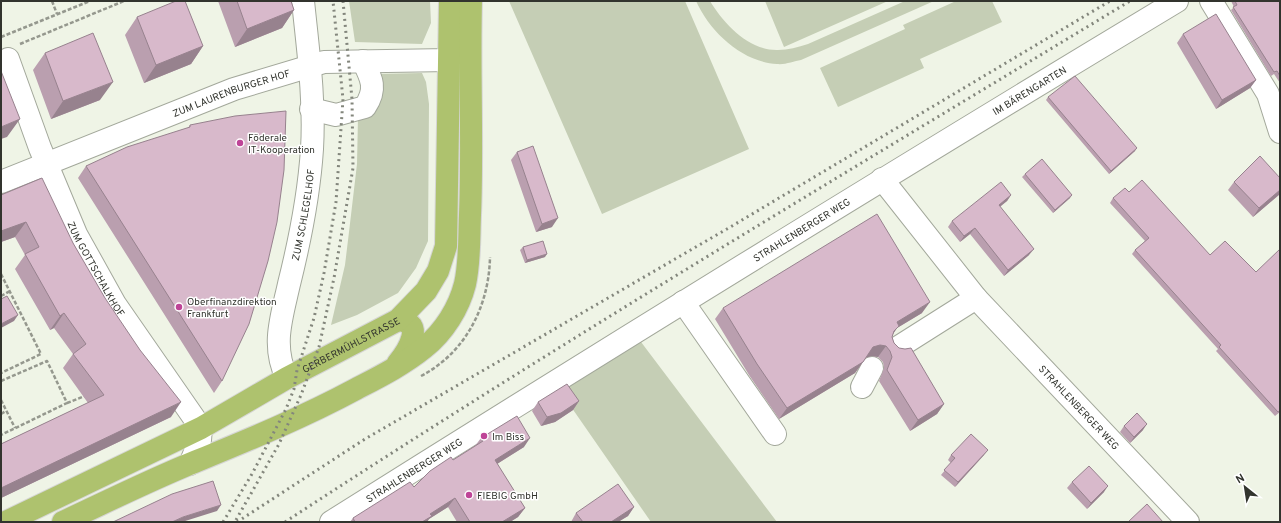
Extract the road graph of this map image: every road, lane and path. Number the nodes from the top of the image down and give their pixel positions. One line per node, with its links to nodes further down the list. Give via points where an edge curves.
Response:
1 (52, 1): 9 (path)
2 (90, 1): 9 (path)
3 (124, 1): 12 (path)
4 (303, 1): 15 (street, ZUM SCHLEGELHOF)
5 (450, 1): 13 (main road, GERBERMÜHLSTRASSE)
6 (471, 1): 11 (main road)
7 (1177, 1): 19 (street, IM BÄRENGARTEN)
8 (1211, 1): 17 (street, via 1268,94)
9 (57, 14): 10 (path)
10 (1, 36)
11 (470, 46): 13 (street); 29 (main road, via 471,187 465,283 458,304 443,329 425,347)
12 (13, 52): 18 (street, ZUM GOTTSCHALKHOF)
13 (449, 60): 14 (street, ZUM LAURENBURGER HOF); 26 (main road, GERBERMÜHLSTRASSE, via 446,246 438,271 426,291)
14 (363, 61): 15 (street, ZUM LAURENBURGER HOF); 16 (street, via 372,80 370,98 365,107 336,115)
15 (310, 65): 16 (street, ZUM SCHLEGELHOF); 18 (street, ZUM LAURENBURGER HOF, via 234,89)
16 (311, 109): 31 (street, ZUM SCHLEGELHOF, via 312,149 302,233 278,332 280,365)
17 (1280, 132)
18 (46, 164): 20 (street, ZUM LAURENBURGER HOF); 40 (street, ZUM GOTTSCHALKHOF, via 76,234 115,304)
19 (882, 179): 24 (street, STRAHLENBERGER WEG); 25 (street, STRAHLENBERGER WEG)
20 (1, 182)
21 (1, 274): 22 (path)
22 (10, 291): 23 (path); 30 (path, via 41,354)
23 (1, 296)
24 (976, 298): 27 (street); 47 (street, STRAHLENBERGER WEG)
25 (683, 302): 42 (street); 46 (street, STRAHLENBERGER WEG)
26 (398, 320): 29 (main road, via 408,323 413,334 411,344); 31 (main road, GERBERMÜHLSTRASSE)
27 (897, 348)
28 (872, 368): 33 (street)
29 (394, 369): 43 (main road, via 306,415 250,441)
30 (1, 373)
31 (287, 378): 40 (main road, GERBERMÜHLSTRASSE)
32 (1, 381): 36 (path, via 47,361)
33 (862, 387)
34 (87, 396): 36 (path)
35 (1, 400): 37 (path)
36 (67, 403): 39 (path)
37 (6, 411): 38 (path); 39 (path)
38 (1, 414)
39 (15, 428): 41 (path)
40 (201, 428): 43 (street, via 198,446); 44 (main road, GERBERMÜHLSTRASSE)
41 (1, 434)
42 (775, 434)
43 (190, 464): 45 (main road)
44 (6, 522)
45 (63, 522)
46 (331, 522)
47 (1188, 522)

